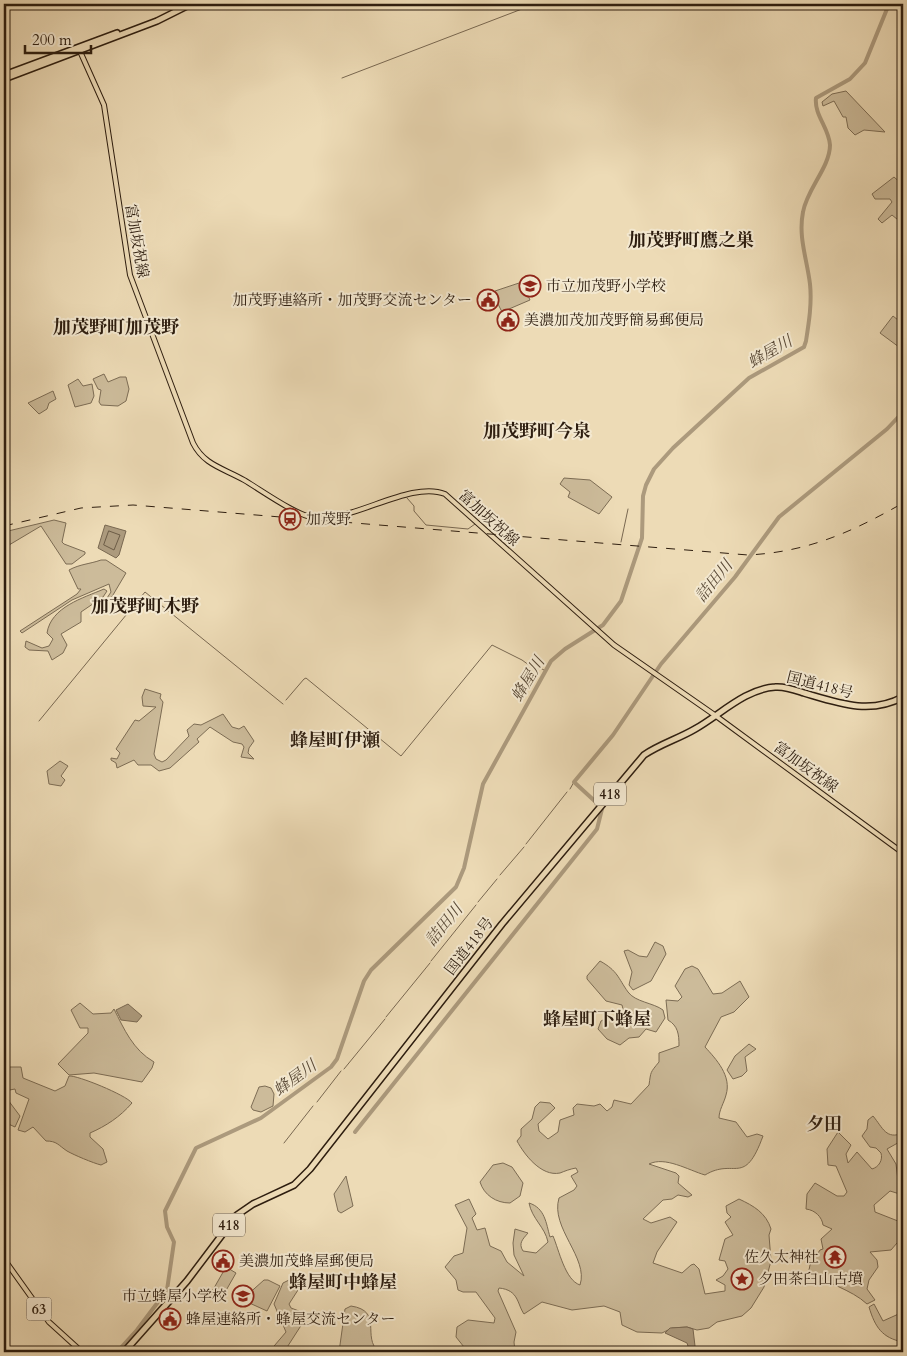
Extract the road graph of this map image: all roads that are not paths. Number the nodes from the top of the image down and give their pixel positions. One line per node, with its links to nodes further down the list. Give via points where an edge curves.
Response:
1 (187, 4): 3 (highway)
2 (191, 4): 3 (highway, via 157,21)
3 (79, 49): 4 (highway); 5 (highway); 7 (main road, 富加坂祝線, via 104,105 130,275 190,435 203,458 296,511 316,518 423,492 440,492 468,513 598,632)
4 (4, 75)
5 (4, 79)
6 (903, 697): 7 (highway, 国道418号 / 418, via 885,705 854,707 791,688 774,687 760,689)
7 (716, 716): 8 (main road, 富加坂祝線); 10 (highway, 国道418号 / 418, via 661,745 634,765 502,924 310,1169 294,1185 237,1215 187,1281)
8 (903, 852)
9 (4, 1259): 11 (main road, 63, via 49,1322)
10 (127, 1348)
11 (82, 1352)

